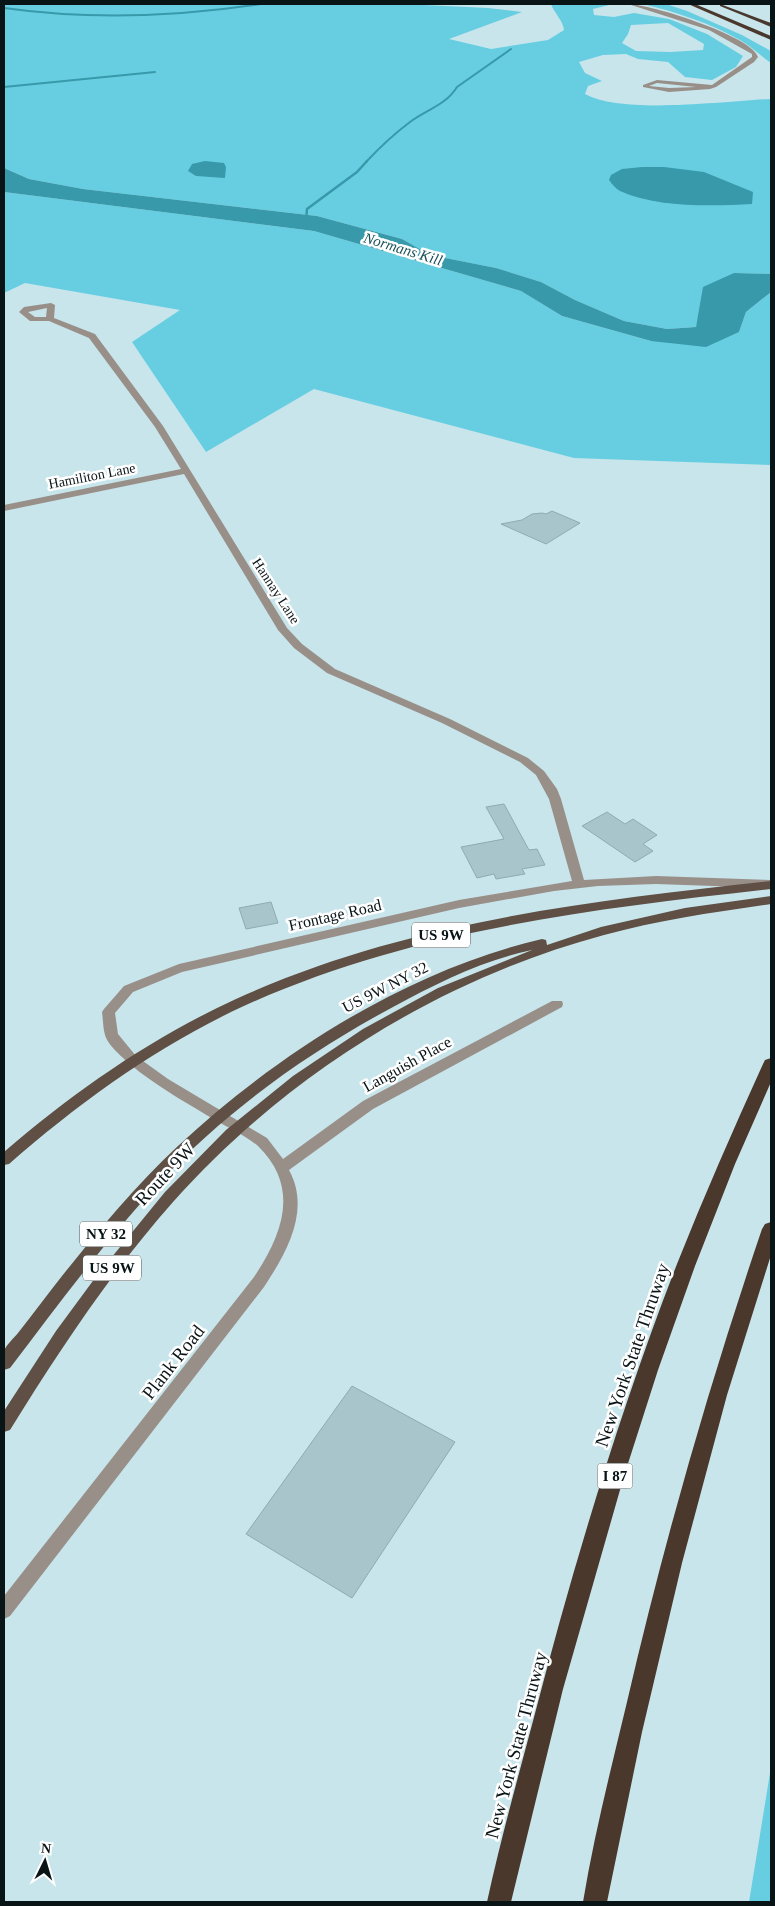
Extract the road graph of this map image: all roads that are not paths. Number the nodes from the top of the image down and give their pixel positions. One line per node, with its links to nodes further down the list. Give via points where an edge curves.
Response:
1 (630, 4): 8 (street, via 685,18 754,54 752,61)
2 (691, 4): 7 (highway)
3 (718, 4): 6 (highway)
4 (760, 12): 5 (highway)
5 (771, 19)
6 (771, 26)
7 (771, 38)
8 (710, 87): 8 (street, via 659,82 645,86 661,89)
9 (50, 319): 10 (street, Hannay Lane, via 92,336 158,426)
10 (186, 471): 11 (street, Hamiliton Lane); 12 (street, Hannay Lane, via 283,630 298,646 331,671 482,738 536,770 555,799)
11 (4, 508)
12 (579, 884): 13 (street, Frontage Road, via 656,880); 17 (street, Frontage Road, via 459,904 186,966 144,980 119,994 105,1018 109,1036)
13 (771, 885): 17 (main road, US 9W, via 595,906 417,940 328,967 271,990 186,1030)
14 (771, 900): 15 (main road, US 9W, via 671,914)
15 (588, 934): 19 (main road, US 9W NY 32 / US 9W, via 506,951 404,995 308,1050); 20 (main road, US 9W, via 489,970 393,1016 307,1071)
16 (557, 1004): 22 (street, Languish Place, via 368,1105)
17 (132, 1061): 19 (street, Frontage Road); 21 (main road, US 9W, via 73,1102)
18 (771, 1064): 27 (highway, New York State Thruway / I 87, via 703,1224 639,1402 565,1646)
19 (220, 1116): 20 (street, Frontage Road); 24 (main road, NY 32, via 130,1206)
20 (240, 1128): 22 (street, Plank Road, via 262,1142); 25 (main road, Route 9W / US 9W, via 193,1172 147,1223 82,1307)
21 (4, 1160)
22 (282, 1167): 26 (street, Plank Road, via 292,1207 283,1242 270,1266)
23 (771, 1229): 28 (highway, via 728,1360 689,1495 630,1739)
24 (4, 1363)
25 (4, 1424)
26 (4, 1610)
27 (499, 1902)
28 (595, 1902)

